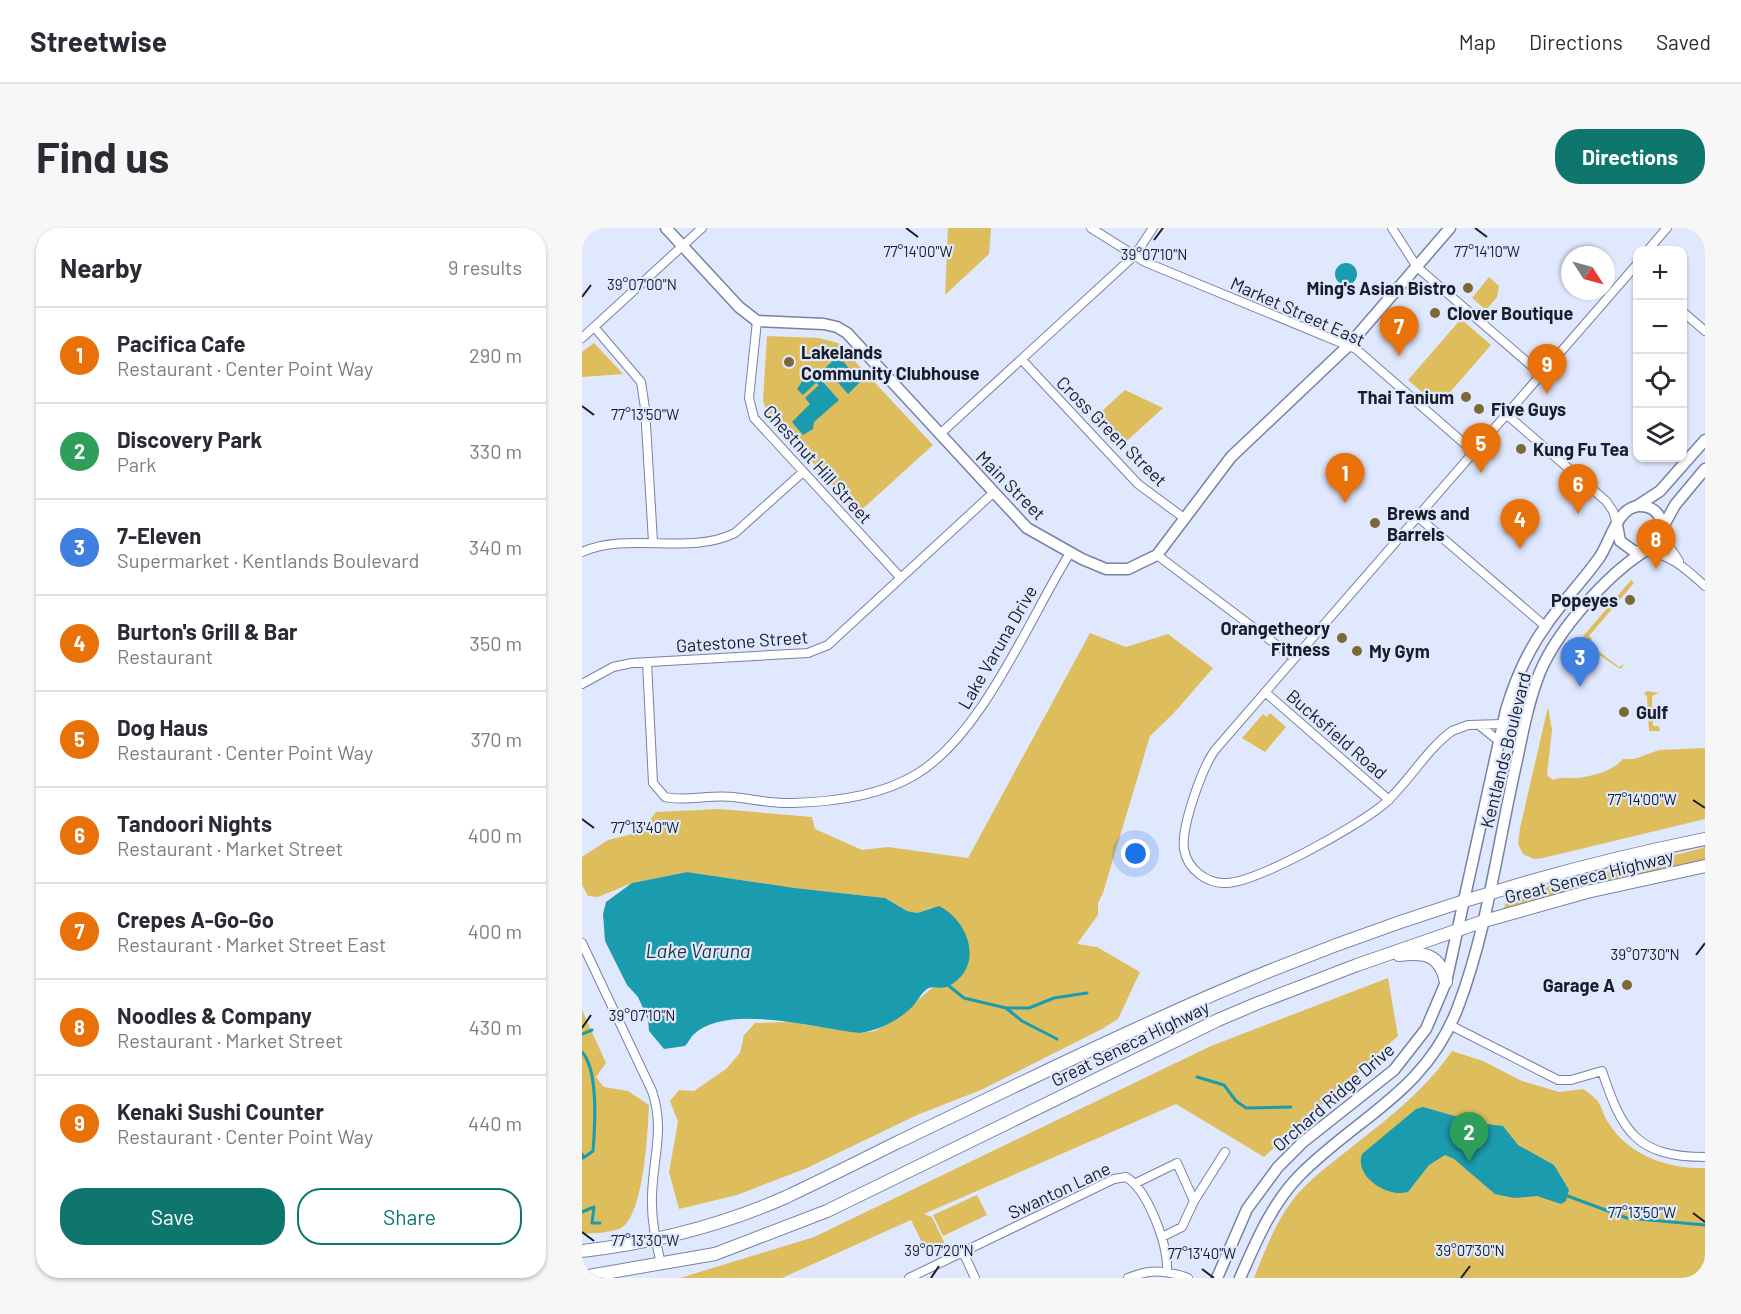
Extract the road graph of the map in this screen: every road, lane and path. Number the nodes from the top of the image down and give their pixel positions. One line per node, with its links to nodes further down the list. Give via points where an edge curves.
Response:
1 (666, 228): 8 (street)
2 (702, 228): 8 (street)
3 (1091, 228): 10 (street, Market Street East)
4 (1153, 228): 10 (street)
5 (1392, 228): 11 (street)
6 (1450, 228): 11 (street)
7 (1667, 228): 9 (street)
8 (683, 245): 14 (street, via 739,307); 15 (street)
9 (1651, 246)
10 (1135, 255): 18 (street, Market Street East); 19 (street)
11 (1417, 267): 18 (street); 20 (street)
12 (1633, 271): 20 (street)
13 (1687, 315): 16 (street)
14 (757, 321): 22 (street, Main Street, via 837,327 847,333); 26 (street, Chestnut Hill Street, via 750,411)
15 (595, 328): 17 (street); 34 (street, via 641,382)
16 (1705, 331)
17 (582, 338)
18 (1348, 346): 24 (street, Market Street East); 31 (street, via 1231,457)
19 (1022, 360): 22 (street); 31 (street, Cross Green Street, via 1138,484)
20 (1541, 374): 21 (street)
21 (1506, 414): 24 (street); 28 (street)
22 (940, 434): 27 (street, Main Street)
23 (1705, 440): 29 (street, via 1660,491)
24 (1474, 452): 30 (street)
25 (1705, 469): 33 (street, via 1675,505)
26 (803, 472): 34 (street, via 735,533 700,542); 40 (street, Chestnut Hill Street)
27 (993, 493): 37 (street, Main Street, via 1027,528); 40 (street, Gatestone Street)
28 (1600, 495): 29 (street, via 1616,505); 32 (street, via 1612,509)
29 (1632, 508): 32 (street, via 1622,514); 33 (street, via 1652,509)
30 (1418, 517): 42 (street); 43 (street)
31 (1184, 518): 38 (street)
32 (1617, 525): 36 (street, via 1623,545); 42 (street, Kentlands Boulevard, via 1599,560)
33 (1663, 527): 36 (street, via 1657,545); 39 (street, via 1669,546)
34 (653, 542): 35 (street, via 601,546)
35 (582, 552)
36 (1643, 552): 39 (street, via 1662,555); 53 (street, Kentlands Boulevard, via 1623,566 1583,610 1541,671 1523,731)
37 (1070, 553): 38 (street, Main Street, via 1117,570); 44 (street, Lake Varuna Drive, via 968,726 922,771 857,796 792,803 733,796 665,797 653,783)
38 (1157, 555): 43 (street)
39 (1686, 569): 41 (street)
40 (900, 577): 44 (street, Gatestone Street, via 828,645 808,653)
41 (1705, 586)
42 (1545, 626): 48 (street, Kentlands Boulevard, via 1520,671)
43 (1294, 658): 46 (street)
44 (647, 662): 45 (street, Gatestone Street, via 613,667)
45 (582, 684)
46 (1265, 692): 50 (street, Bucksfield Road); 50 (street, via 1215,750 1207,766 1184,841 1187,859 1197,872 1216,882 1240,881 1325,842)
47 (1478, 724): 48 (street); 49 (street); 50 (street, via 1459,727 1445,736)
48 (1503, 724): 49 (street, Kentlands Boulevard)
49 (1500, 742): 54 (street, Kentlands Boulevard)
50 (1389, 800)
51 (1705, 839): 53 (main road, Great Seneca Highway, via 1643,851)
52 (1705, 866): 55 (main road, Great Seneca Highway, via 1587,892)
53 (1489, 894): 54 (main road, Great Seneca Highway); 55 (street, Kentlands Boulevard)
54 (1466, 902): 56 (street, Orchard Ridge Drive); 66 (main road, Great Seneca Highway, via 1372,930 1244,980 783,1198)
55 (1484, 921): 56 (main road, Great Seneca Highway); 60 (street, Orchard Ridge Drive, via 1467,983)
56 (1458, 930): 58 (main road, Great Seneca Highway); 59 (street, Orchard Ridge Drive)
57 (582, 943): 66 (street, via 660,1112 652,1198)
58 (1357, 965): 59 (main road, via 1420,953 1437,962); 69 (main road, Great Seneca Highway, via 1218,1020 827,1210 715,1254)
59 (1446, 982): 76 (street, Orchard Ridge Drive, via 1426,1029 1407,1056 1378,1084 1303,1142 1268,1179 1247,1209)
60 (1450, 1025): 62 (street, via 1558,1080 1602,1071 1617,1113 1635,1137 1663,1152); 77 (street, Orchard Ridge Drive, via 1413,1080 1318,1158 1283,1194)
61 (1225, 1152): 64 (street)
62 (1705, 1157)
63 (1136, 1183): 64 (street, via 1177,1163); 65 (street, Swanton Lane); 68 (street, Swanton Lane, via 1126,1177 1114,1179)
64 (1194, 1201): 65 (street, via 1182,1227)
65 (1162, 1237): 70 (street, Swanton Lane)
66 (655, 1239): 67 (main road, Great Seneca Highway); 69 (street)
67 (582, 1251)
68 (963, 1252): 72 (street, Swanton Lane); 73 (street)
69 (661, 1264): 71 (main road, Great Seneca Highway)
70 (1167, 1270): 74 (street); 75 (street)
71 (582, 1277)
72 (909, 1278)
73 (975, 1278)
74 (1128, 1278)
75 (1188, 1278)
76 (1217, 1278)
77 (1240, 1278)

